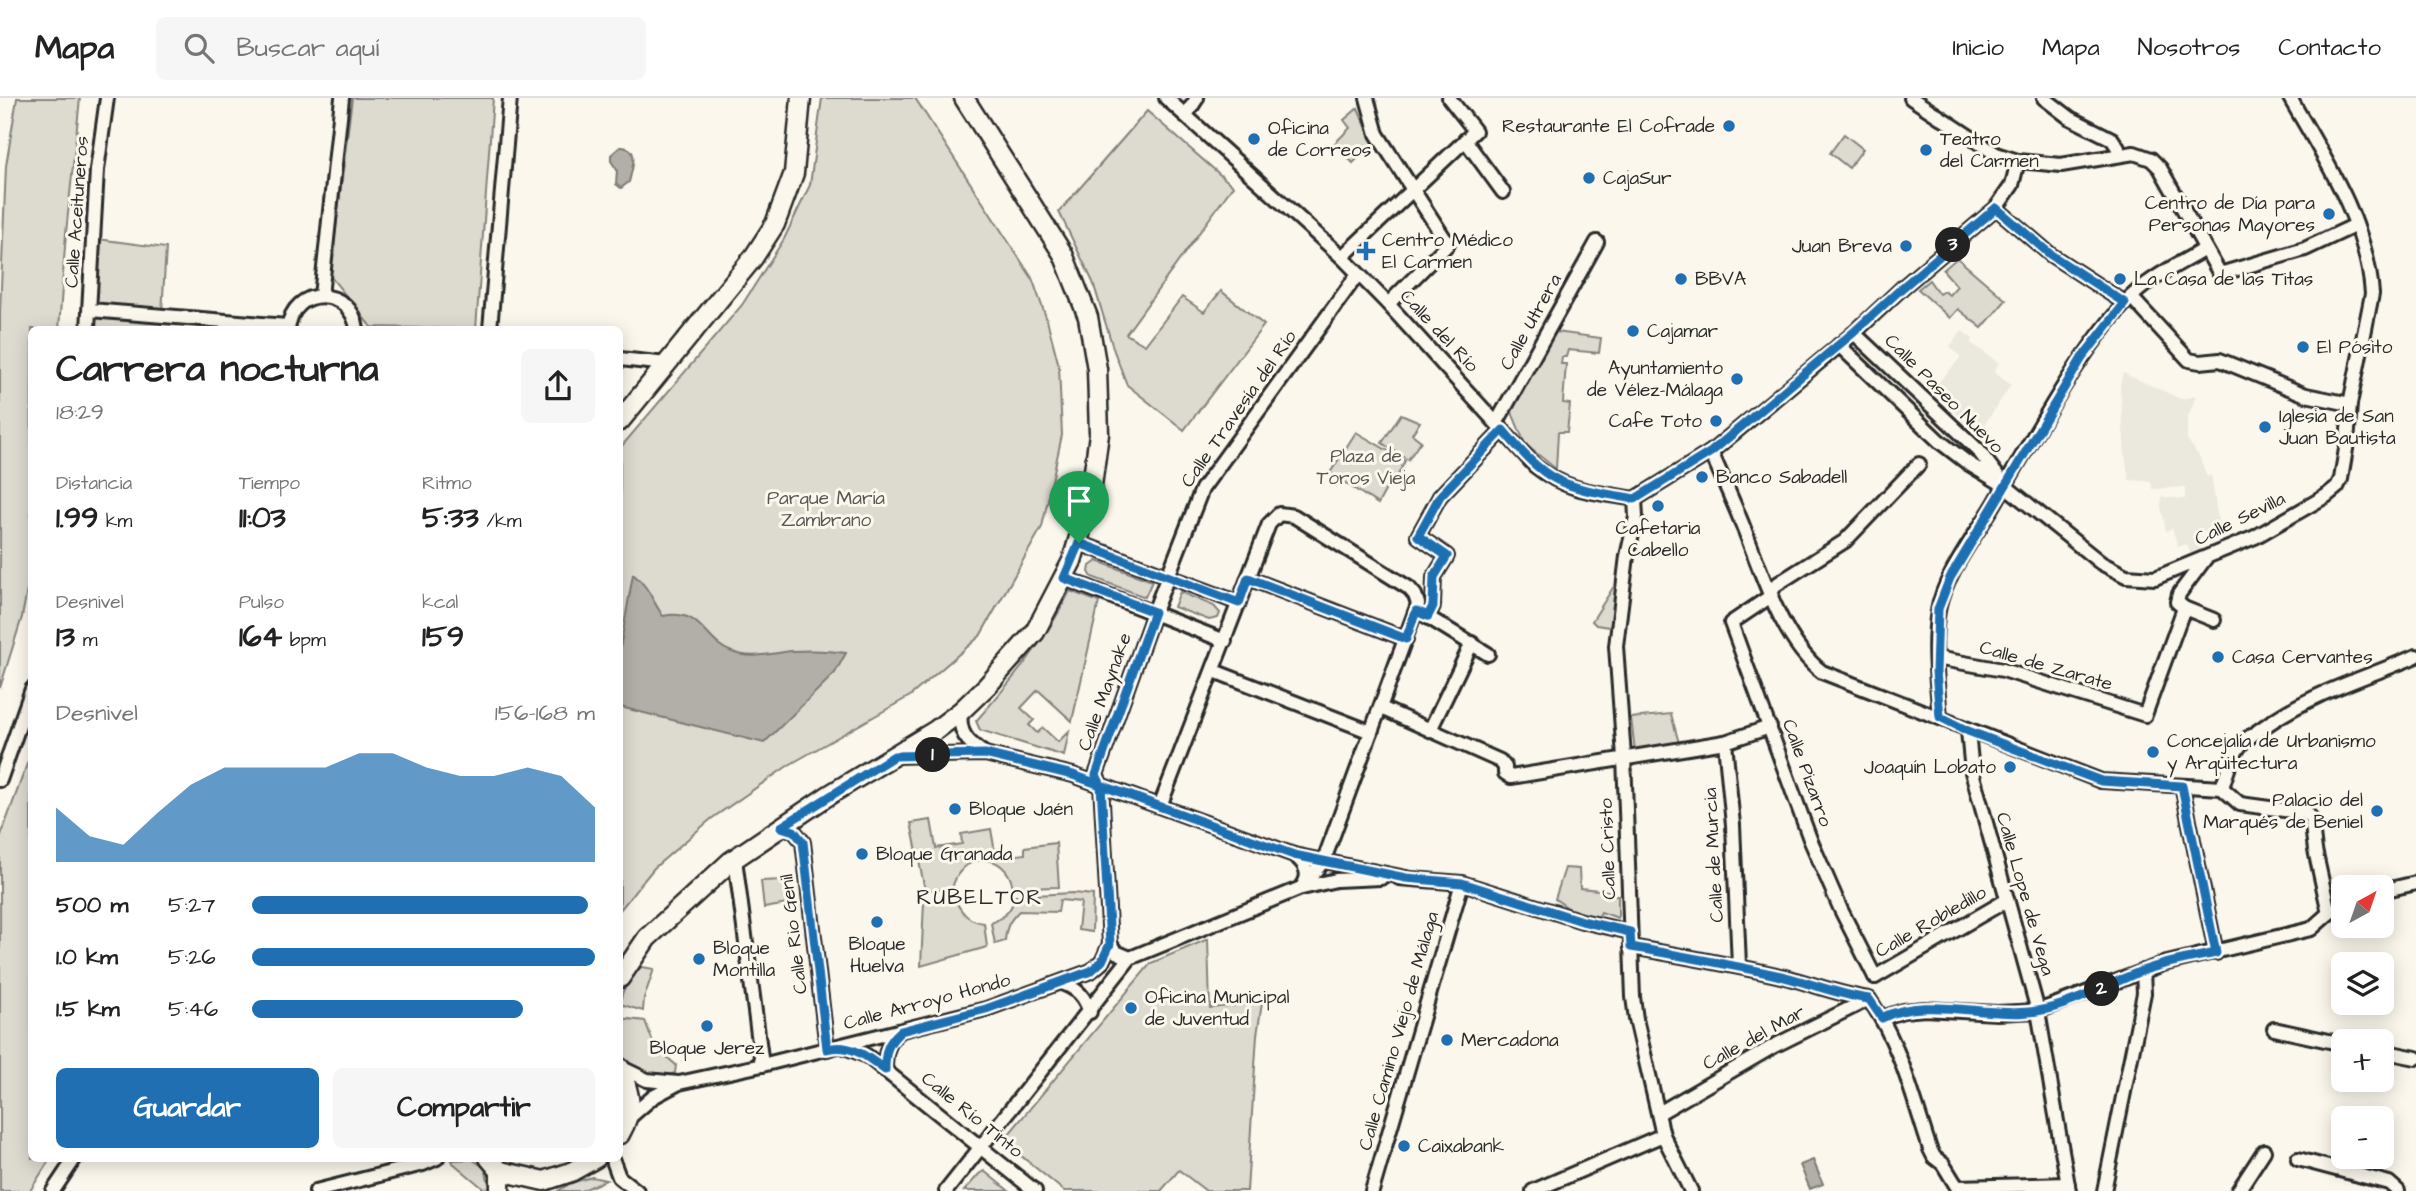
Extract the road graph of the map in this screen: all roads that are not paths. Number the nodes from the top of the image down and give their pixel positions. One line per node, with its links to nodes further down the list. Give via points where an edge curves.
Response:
1 (107, 98): 28 (street, Calle Aceituneros, via 97,170)
2 (342, 98): 25 (street)
3 (510, 98): 33 (street)
4 (800, 98): 37 (street, via 794,173 775,224)
5 (964, 98): 45 (street, via 1052,235 1088,317 1097,369 1099,434)
6 (1166, 98): 13 (street, Calle del Río)
7 (1197, 98): 13 (street)
8 (1367, 98): 17 (street, via 1377,134)
9 (1449, 98): 14 (street)
10 (1911, 98): 16 (street, via 1996,154)
11 (2044, 98): 15 (street, via 2070,118 2112,139)
12 (2290, 98): 20 (street, via 2351,206)
13 (1186, 115): 23 (street, Calle del Río)
14 (1470, 135): 17 (street); 18 (street)
15 (2118, 155): 16 (street, via 2061,165); 22 (street, via 2134,152 2160,168)
16 (2018, 161): 19 (street, via 2012,185)
17 (1411, 190): 23 (street); 27 (street, via 1448,244)
18 (1503, 192)
19 (1996, 208): 26 (street, via 2051,255); 34 (street)
20 (2356, 225): 22 (street, via 2305,249 2220,274); 38 (street, via 2371,279 2370,310)
21 (1597, 242): 40 (street, Calle Utrera)
22 (2205, 248): 26 (street)
23 (1342, 257): 24 (street, Calle del Río)
24 (1357, 274): 27 (street, Calle del Río); 47 (street, Calle Travesía del Río, via 1202,489)
25 (321, 296): 31 (street, via 299,305); 32 (street, via 336,298 348,307)
26 (2128, 300): 38 (street, via 2189,360 2220,360 2306,395); 43 (street, via 2082,358)
27 (1388, 303): 40 (street, Calle del Río)
28 (90, 310): 29 (street, Calle Aceituneros); 30 (street)
29 (88, 326)
30 (266, 326)
31 (288, 326)
32 (357, 326)
33 (490, 326)
34 (1854, 332): 35 (street); 43 (street, Calle Paseo Nuevo, via 1978,450)
35 (1839, 345): 41 (street); 43 (street, Calle Paseo Nuevo, via 1939,441)
36 (623, 359): 37 (street)
37 (667, 364): 39 (street)
38 (2350, 404): 46 (street, Calle Sevilla, via 2337,487 2255,537)
39 (623, 417)
40 (1500, 426): 44 (street, Calle del Río, via 1525,457 1551,478 1572,488); 56 (street, Calle Utrera, via 1440,496 1418,536 1447,556 1434,577)
41 (1711, 452): 44 (street); 51 (street)
42 (1919, 464): 51 (street, via 1845,541 1774,586)
43 (2004, 485): 50 (street, Calle Paseo Nuevo, via 2101,563 2126,576); 63 (street, via 1950,578 1938,609)
44 (1635, 499): 76 (street, Calle Cristo, via 1616,646)
45 (1079, 543): 47 (street); 48 (street)
46 (2206, 558): 50 (street, Calle Sevilla); 53 (street, via 2179,594 2177,602)
47 (1170, 576): 52 (street); 55 (street, Calle Travesía del Río)
48 (1064, 578): 55 (street); 67 (street, via 1035,632)
49 (1248, 578): 52 (street); 54 (street, via 1269,524 1279,514 1294,516 1409,588 1418,604); 58 (street)
50 (2155, 578)
51 (1771, 596): 68 (street, via 1810,663 1822,672); 69 (street, Calle Pizarro, via 1731,623)
52 (1239, 603): 59 (street)
53 (2184, 608): 57 (street); 63 (street, Calle de Zarate, via 2145,715 2003,670)
54 (1416, 611): 56 (street); 58 (street)
55 (1154, 612): 59 (street); 78 (street, Calle Maynake, via 1096,775)
56 (1428, 616): 60 (street)
57 (2214, 620)
58 (1406, 639): 66 (street)
59 (1225, 641): 64 (street)
60 (1472, 643): 61 (street); 70 (street)
61 (1488, 654)
62 (2416, 656): 80 (street, via 2288,710 2243,742)
63 (1936, 658): 68 (street)
64 (1214, 671): 72 (street); 81 (street)
65 (28, 700): 77 (street)
66 (1381, 708): 70 (street); 72 (street)
67 (961, 711): 74 (street, via 962,734); 75 (street)
68 (1940, 717): 71 (street)
69 (1770, 727): 73 (street); 101 (street, Calle Pizarro, via 1823,871)
70 (1430, 730): 76 (street, via 1500,761 1511,777)
71 (1968, 731): 79 (street, via 2101,781); 91 (street, Calle Lope de Vega, via 1972,772)
72 (1371, 732): 85 (street)
73 (1725, 742): 76 (street); 98 (street, Calle de Murcia)
74 (985, 754): 75 (street); 78 (street)
75 (894, 756): 82 (street)
76 (1624, 757): 93 (street, Calle Cristo)
77 (0, 780)
78 (1101, 785): 81 (street); 94 (street, Calle Maynake)
79 (2182, 786): 80 (street); 96 (street)
80 (2222, 788): 92 (street, via 2240,804 2306,813 2311,818)
81 (1160, 806): 83 (street)
82 (781, 827): 84 (street); 111 (street, Calle Rio Genil, via 794,831 803,842)
83 (1294, 855): 85 (street); 89 (street, via 1306,868)
84 (735, 859): 100 (street, via 647,938); 114 (street)
85 (1324, 860): 86 (street); 89 (street)
86 (1406, 878): 87 (street); 89 (street)
87 (1462, 883): 93 (street); 140 (street, Calle Camino Viejo de Málaga)
88 (2416, 883): 90 (street)
89 (1303, 886): 97 (street)
90 (2394, 888)
91 (2007, 900): 101 (street, Calle Robledillo); 104 (street, Calle Lope de Vega)
92 (2329, 913): 96 (street, via 2311,929)
93 (1630, 932): 95 (street, Calle Cristo)
94 (1110, 944): 97 (street); 102 (street, Calle Arroyo Hondo, via 1091,971)
95 (1631, 947): 98 (street); 119 (street, Calle Cristo, via 1636,1020)
96 (2216, 953): 99 (street)
97 (1130, 958): 105 (street)
98 (1739, 966): 103 (street)
99 (2143, 971): 104 (street); 143 (street, via 2142,1003)
100 (623, 974)
101 (1875, 976): 103 (street)
102 (1062, 983): 105 (street, via 1076,988); 108 (street, Calle Arroyo Hondo)
103 (1869, 999): 106 (street); 119 (street, Calle del Mar, via 1774,1046)
104 (2038, 1011): 106 (street, via 1925,1009); 133 (street, Calle Lope de Vega)
105 (1090, 1012): 123 (street)
106 (1882, 1018): 133 (street, via 1934,1157 1957,1187)
107 (2274, 1030): 109 (street)
108 (901, 1031): 110 (street, Calle Arroyo Hondo); 116 (street, via 885,1052)
109 (2331, 1042)
110 (841, 1045): 111 (street, Calle Arroyo Hondo); 116 (street, Calle Río Tinto)
111 (827, 1049): 114 (street, Calle Arroyo Hondo)
112 (2394, 1053): 113 (street)
113 (2416, 1058)
114 (762, 1065): 118 (street, Calle Arroyo Hondo)
115 (623, 1069): 118 (street, Calle Arroyo Hondo, via 647,1080)
116 (885, 1070): 123 (street, Calle Río Tinto)
117 (623, 1076): 120 (street, via 630,1093)
118 (679, 1083): 120 (street, Calle Arroyo Hondo)
119 (1659, 1113): 122 (street, Calle Cristo)
120 (629, 1118): 121 (street)
121 (623, 1129)
122 (1663, 1135): 141 (street); 142 (street, Calle Cristo)
123 (981, 1147): 138 (street); 139 (street, Calle Río Tinto)
124 (2264, 1150): 144 (street)
125 (2298, 1159): 132 (street)
126 (72, 1162): 134 (street)
127 (428, 1162): 135 (street)
128 (589, 1162): 131 (street)
129 (613, 1162): 137 (street, via 619,1177)
130 (494, 1165): 131 (street); 136 (street)
131 (544, 1186)
132 (2394, 1187): 145 (street)
133 (2068, 1188)
134 (53, 1191)
135 (316, 1191)
136 (500, 1191)
137 (637, 1191)
138 (946, 1191)
139 (1035, 1191)
140 (1372, 1191)
141 (1533, 1191)
142 (1691, 1191)
143 (2104, 1191)
144 (2238, 1191)
145 (2378, 1191)

